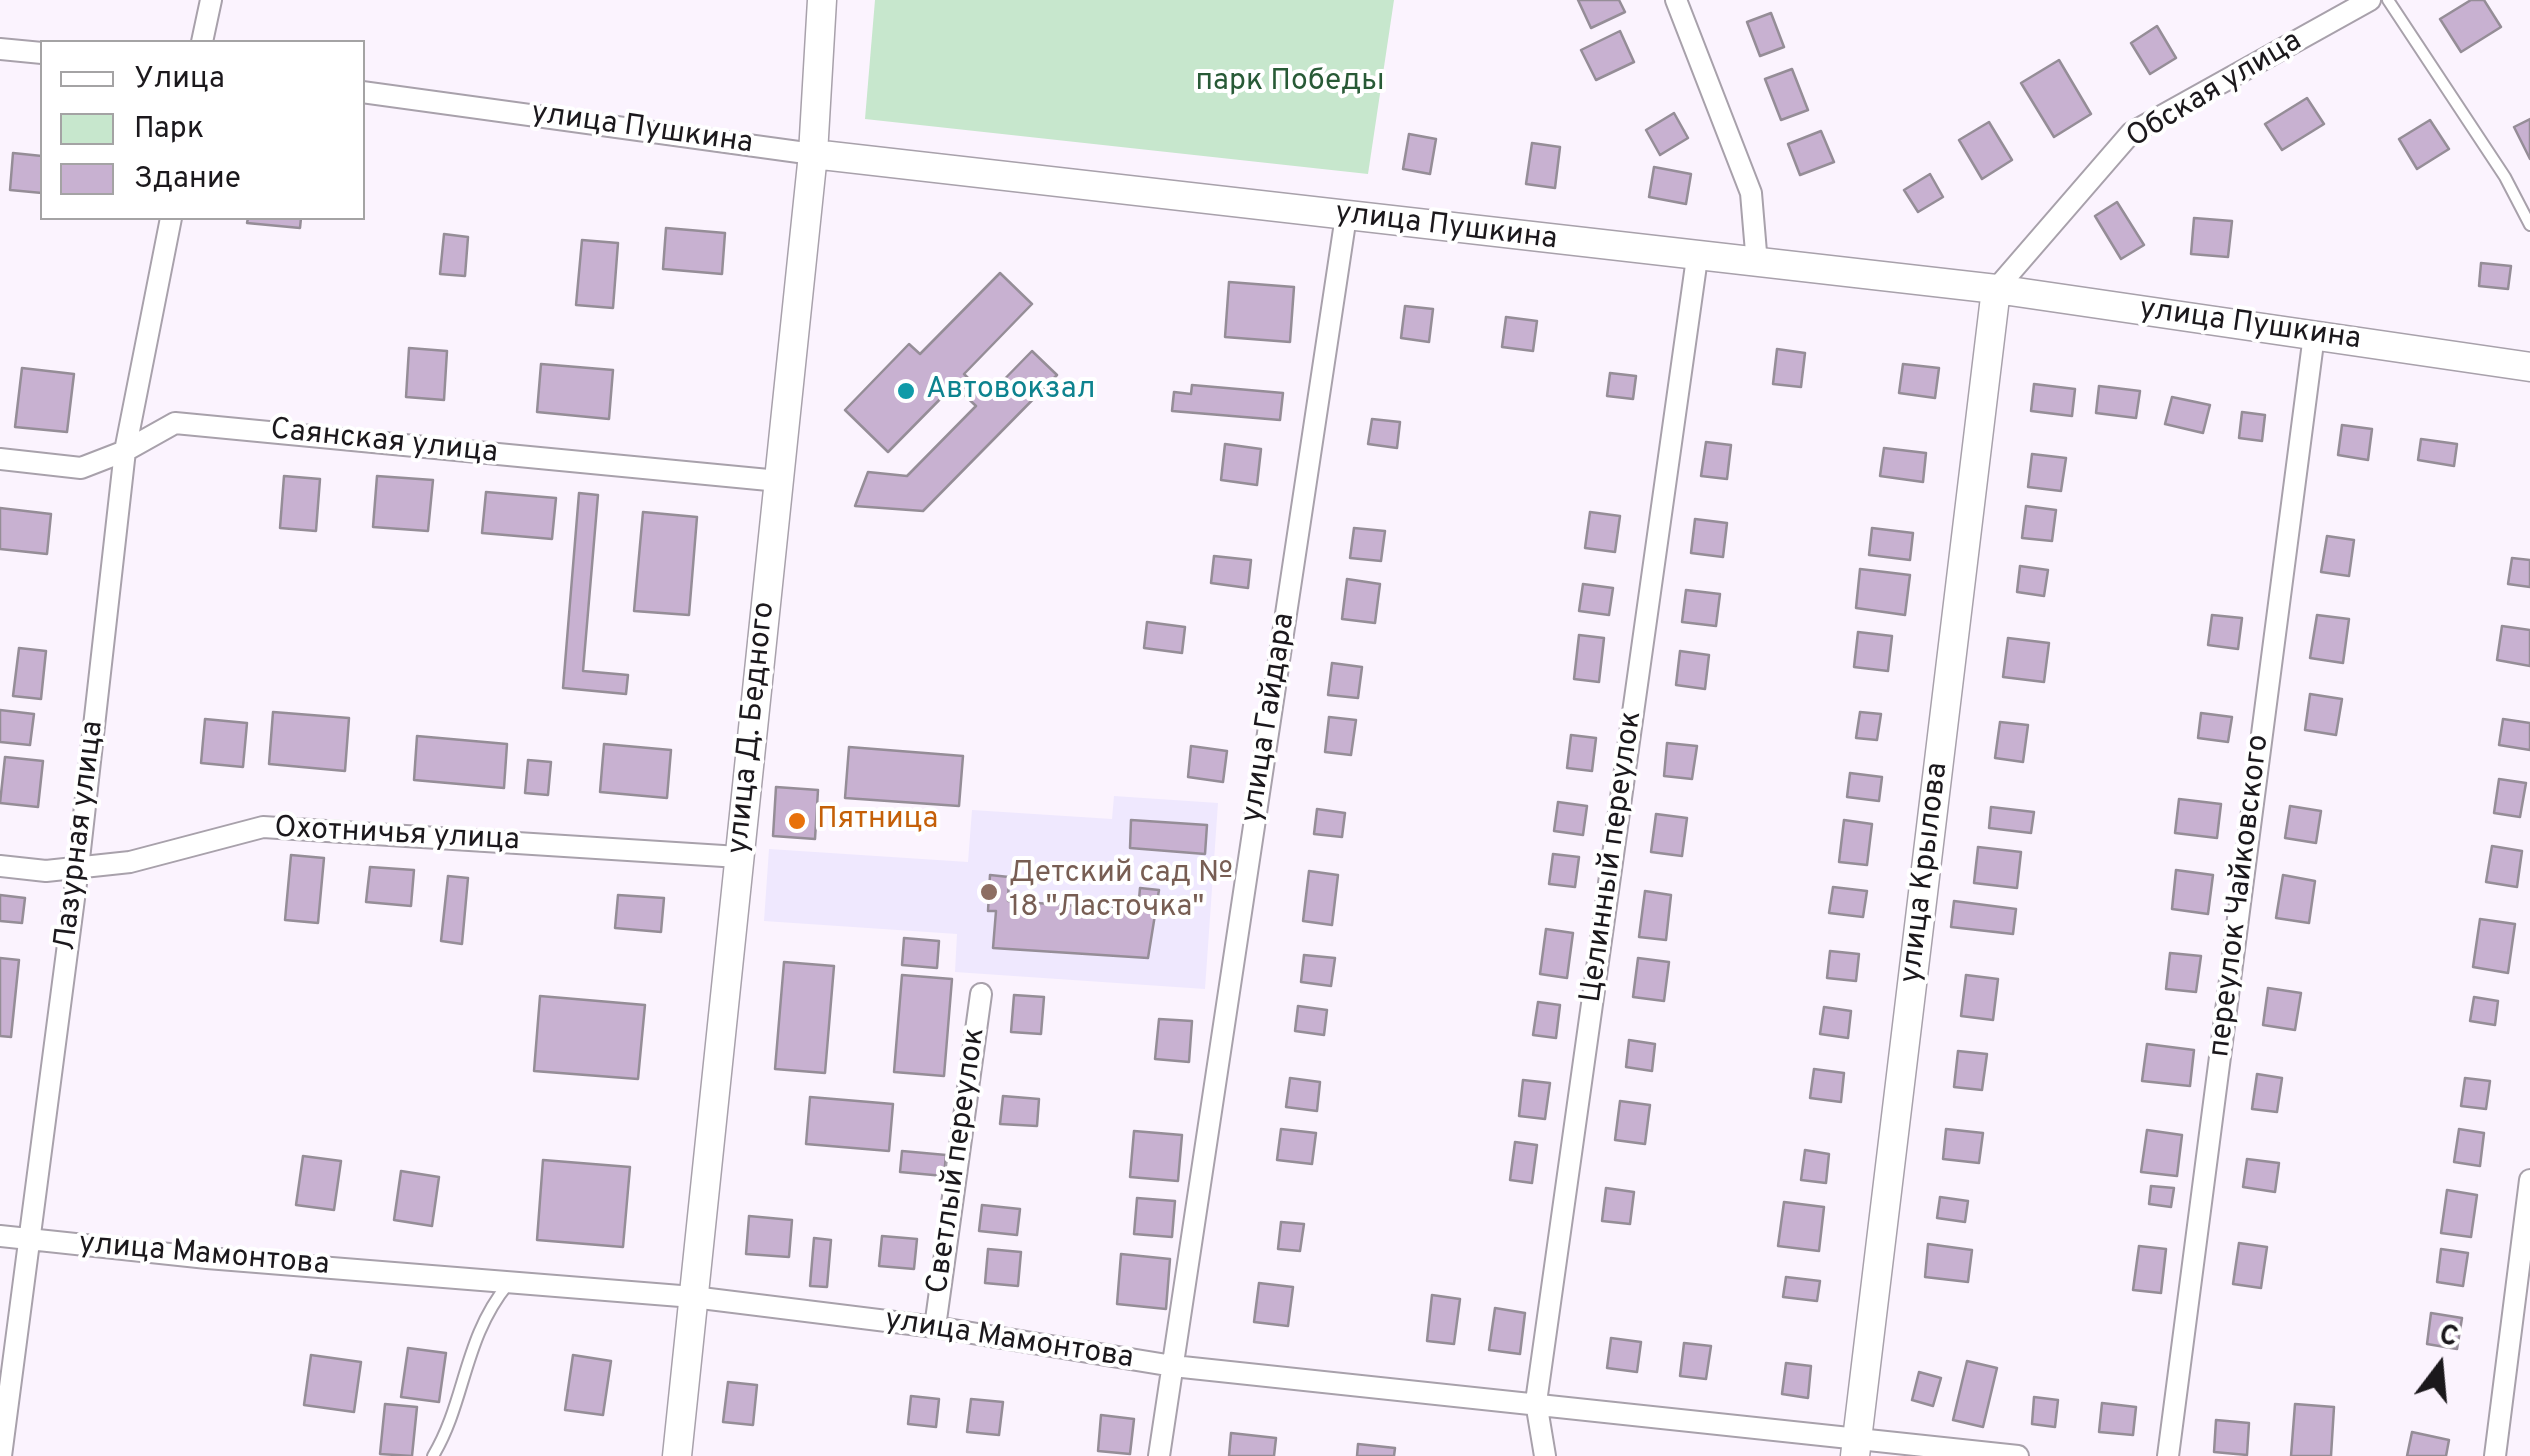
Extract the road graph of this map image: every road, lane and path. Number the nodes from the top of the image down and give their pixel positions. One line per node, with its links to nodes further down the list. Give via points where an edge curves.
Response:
1 (210, 0): 6 (street)
2 (822, 0): 10 (street, улица Д. Бедного)
3 (1676, 0): 15 (street, via 1751,193)
4 (2370, 0): 16 (street, Обская улица, via 2132,134)
5 (2388, 0): 13 (lane)
6 (202, 40)
7 (0, 49): 8 (street)
8 (40, 54)
9 (365, 92): 10 (street, улица Пушкина)
10 (814, 154): 11 (street, улица Пушкина); 21 (street, улица Д. Бедного)
11 (1346, 216): 14 (street, улица Пушкина); 32 (street, улица Гайдара)
12 (171, 220): 19 (street, Лазурная улица)
13 (2530, 225)
14 (1697, 258): 15 (street, улица Пушкина); 33 (street, Целинный переулок)
15 (1757, 264): 16 (street, улица Пушкина)
16 (1996, 289): 17 (street, улица Пушкина); 34 (street, улица Крылова)
17 (2314, 335): 18 (street, улица Пушкина); 41 (street, переулок Чайковского)
18 (2530, 366)
19 (125, 451): 20 (street, Саянская улица, via 81,468); 21 (street, Саянская улица, via 175,423); 24 (street, Лазурная улица)
20 (0, 459)
21 (779, 482): 22 (street, улица Д. Бедного)
22 (739, 857): 24 (street, Охотничья улица, via 262,827 130,862); 30 (street, улица Д. Бедного)
23 (0, 866): 24 (street, Охотничья улица)
24 (78, 868): 28 (street, Лазурная улица)
25 (981, 994): 31 (street, Светлый переулок)
26 (2530, 1180): 42 (street)
27 (0, 1236): 28 (street, улица Мамонтова)
28 (30, 1239): 29 (street, улица Мамонтова); 35 (street, Лазурная улица)
29 (510, 1282): 30 (street, улица Мамонтова); 36 (lane, via 474,1338)
30 (692, 1297): 31 (street, улица Мамонтова); 37 (street, улица Д. Бедного)
31 (935, 1328): 32 (street, улица Мамонтова)
32 (1173, 1366): 33 (street, улица Мамонтова); 38 (street, улица Гайдара)
33 (1536, 1402): 34 (street, улица Мамонтова); 39 (street, Целинный переулок)
34 (1856, 1447): 40 (street, улица Мамонтова)
35 (1, 1456)
36 (433, 1456)
37 (677, 1456)
38 (1159, 1456)
39 (1545, 1456)
40 (2018, 1456)
41 (2168, 1456)
42 (2494, 1456)

